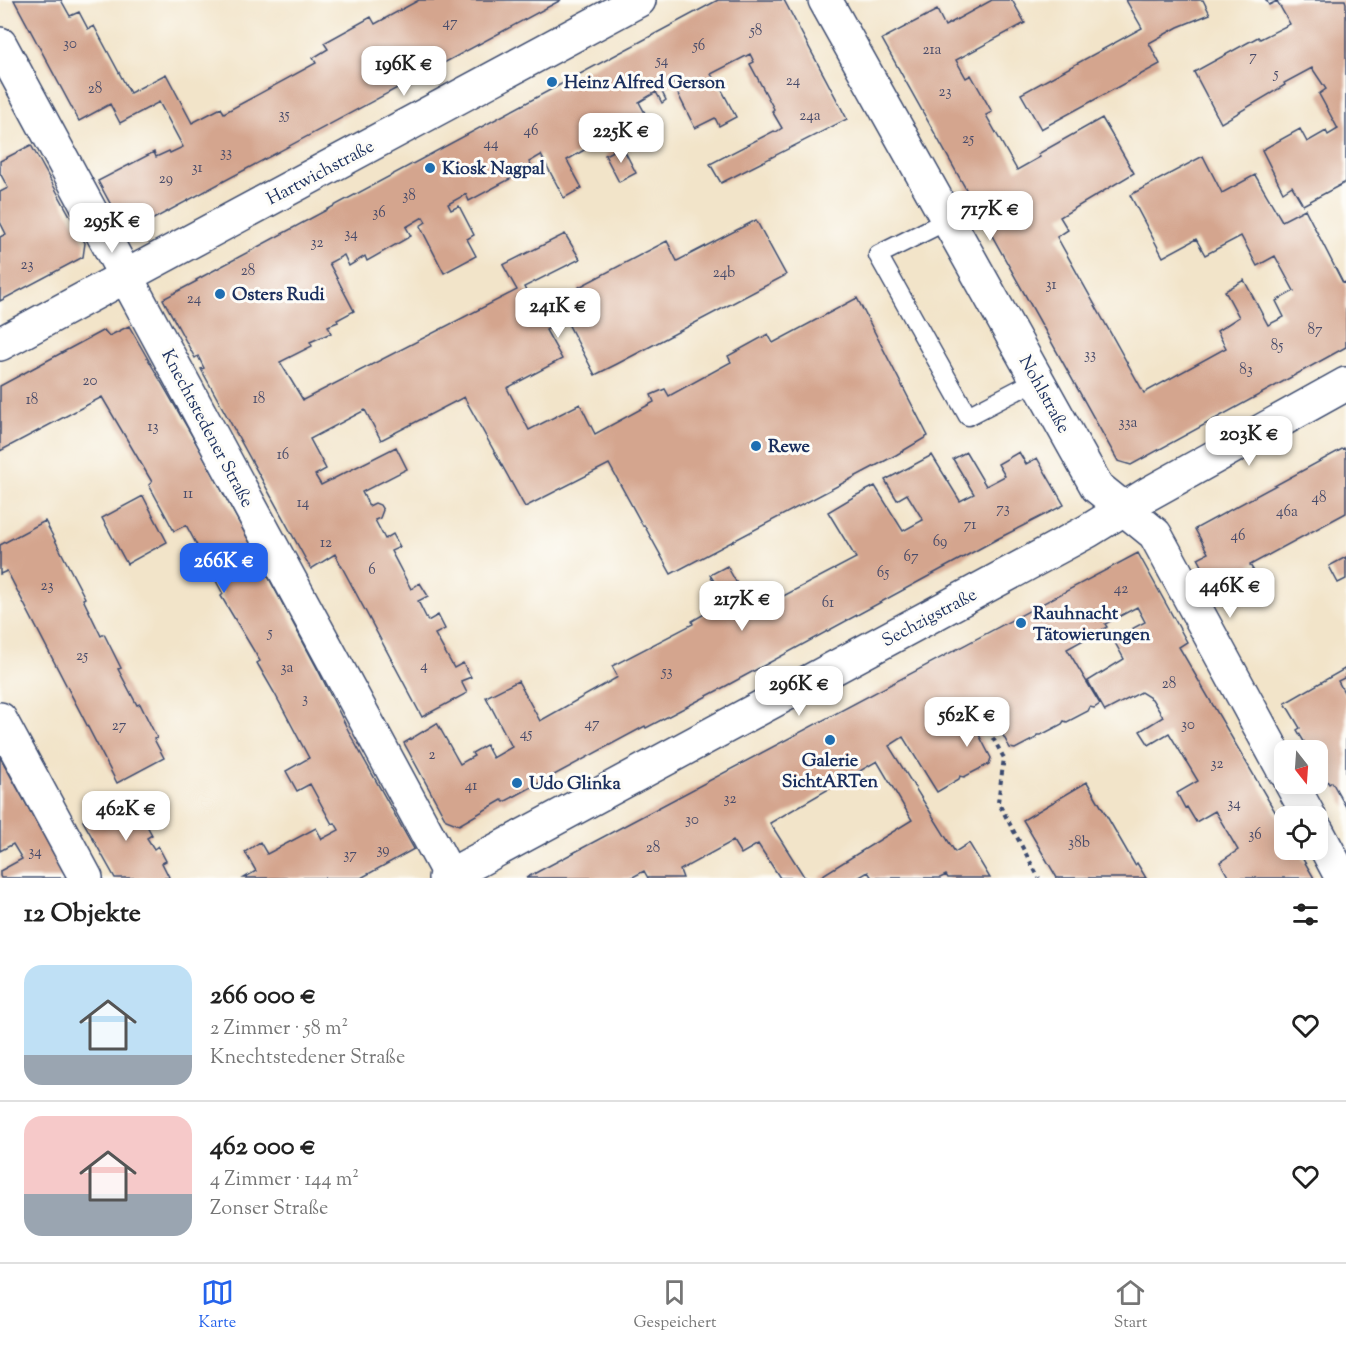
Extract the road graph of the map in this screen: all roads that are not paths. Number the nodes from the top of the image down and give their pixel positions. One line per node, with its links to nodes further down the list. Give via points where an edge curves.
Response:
1 (639, 0): 5 (street, Hartwichstraße)
2 (825, 0): 4 (street, Nohlstraße)
3 (0, 44): 5 (street, Knechtstedener Straße)
4 (948, 219): 7 (street, Nohlstraße); 7 (lane, via 878,255 968,416)
5 (125, 276): 6 (street, Hartwichstraße); 13 (street, Knechtstedener Straße)
6 (0, 344)
7 (1037, 380): 9 (street, Nohlstraße, via 1097,487)
8 (1346, 384): 9 (street, Sechzigstraße)
9 (1126, 509): 11 (street, Nohlstraße, via 1155,534); 13 (street, Sechzigstraße)
10 (0, 718): 14 (street)
11 (1274, 753)
12 (1328, 852): 15 (street)
13 (448, 877)
14 (86, 878)
15 (1342, 878)

